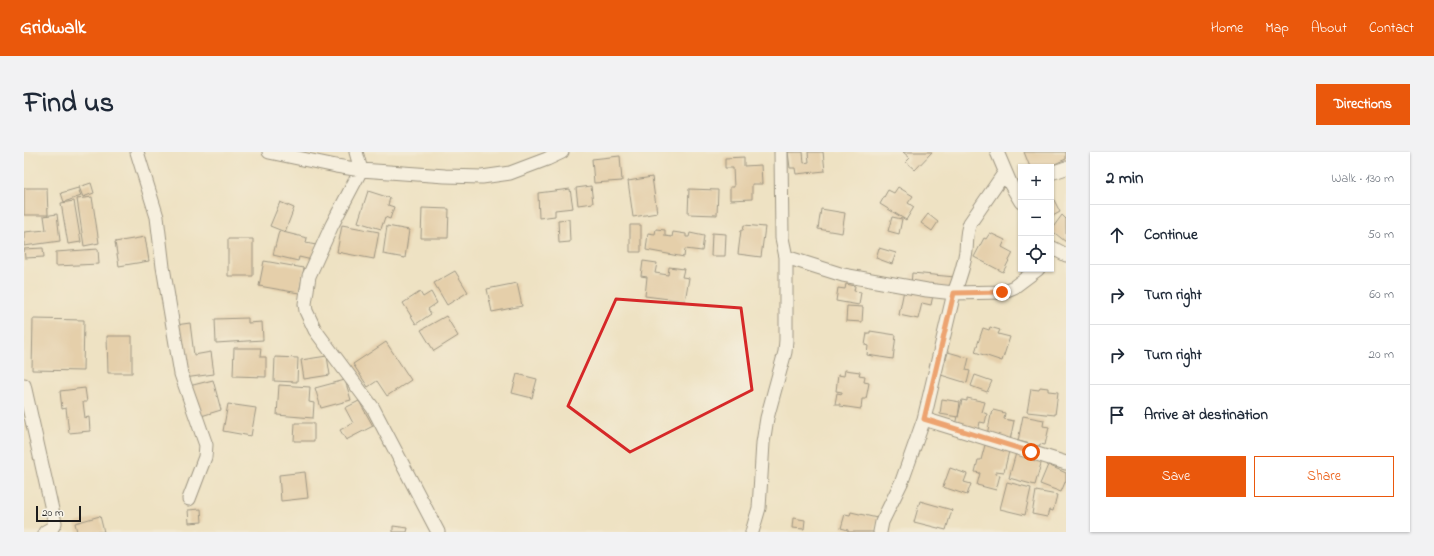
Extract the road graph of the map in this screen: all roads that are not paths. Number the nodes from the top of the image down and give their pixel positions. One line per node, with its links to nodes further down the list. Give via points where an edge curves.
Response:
1 (137, 152): 19 (street, via 157,217 181,374 206,445 205,457)
2 (269, 152): 8 (street)
3 (356, 152): 8 (street)
4 (562, 152): 8 (street, via 510,173 482,177)
5 (781, 152): 13 (street, via 782,238)
6 (997, 152): 9 (street)
7 (1066, 168): 10 (street)
8 (361, 170): 21 (street, via 309,276 306,311 315,330 374,408)
9 (1005, 172): 11 (street); 15 (street, via 970,223 961,275)
10 (1054, 172)
11 (1016, 183): 12 (street)
12 (1020, 200)
13 (786, 257): 15 (street, via 843,275); 22 (street, via 785,352 767,418 759,508)
14 (1034, 272): 15 (street, via 1009,290 1002,292)
15 (954, 293): 17 (street)
16 (24, 385): 20 (street, via 54,523)
17 (924, 419): 18 (street); 23 (street)
18 (1066, 463)
19 (189, 499)
20 (46, 532)
21 (438, 532)
22 (752, 532)
23 (880, 532)

